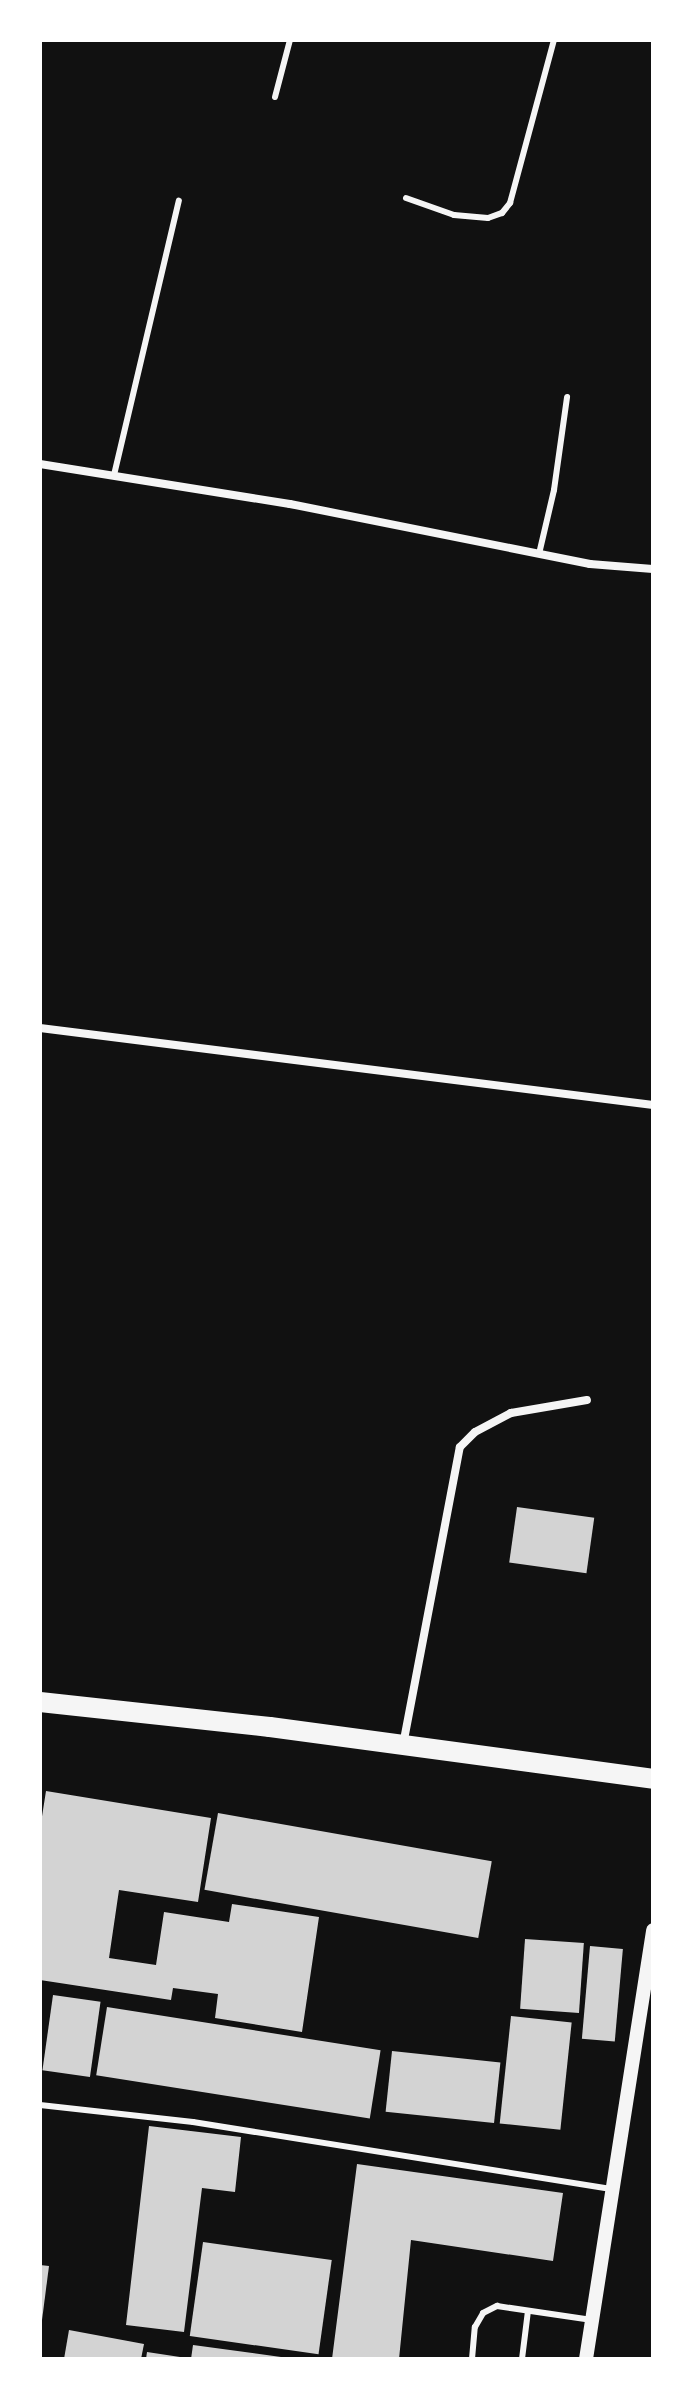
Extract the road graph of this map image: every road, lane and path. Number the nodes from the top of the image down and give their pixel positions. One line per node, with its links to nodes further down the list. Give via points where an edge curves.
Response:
1 (290, 40): 3 (lane)
2 (554, 40): 4 (lane, via 510,203 502,213 488,218 454,215)
3 (275, 97)
4 (406, 198)
5 (179, 201): 8 (lane)
6 (567, 397): 9 (lane)
7 (40, 464): 8 (street)
8 (114, 475): 9 (street)
9 (539, 554): 10 (street)
10 (653, 569)
11 (40, 1028): 12 (street)
12 (653, 1105)
13 (587, 1400): 15 (street, via 511,1413 475,1432 460,1447)
14 (40, 1702): 15 (main road)
15 (403, 1745): 16 (main road)
16 (653, 1779)
17 (653, 1930): 19 (street)
18 (40, 2105): 19 (lane, via 193,2122)
19 (613, 2189): 21 (street)
20 (528, 2311): 21 (lane); 22 (lane, via 497,2306 483,2313 475,2327); 23 (lane)
21 (592, 2320): 24 (street)
22 (472, 2359)
23 (522, 2359)
24 (586, 2359)

